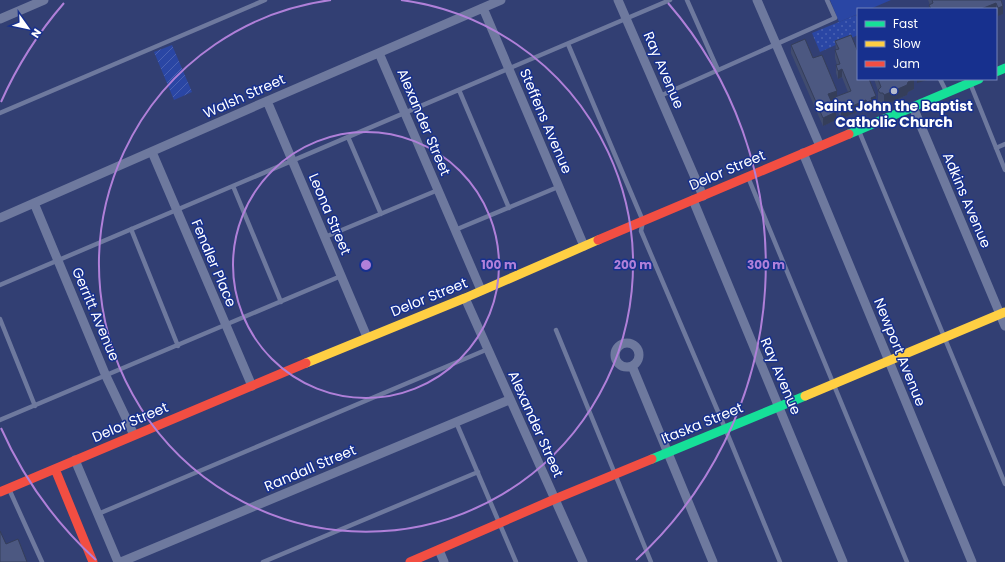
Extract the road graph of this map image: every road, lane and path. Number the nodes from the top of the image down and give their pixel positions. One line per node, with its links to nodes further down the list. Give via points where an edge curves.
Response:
1 (44, 0): 10 (street)
2 (265, 0): 25 (lane)
3 (498, 0): 9 (street, Walsh Street)
4 (618, 0): 11 (street, Ray Avenue)
5 (670, 0): 11 (lane)
6 (687, 0): 16 (lane)
7 (756, 0): 13 (street)
8 (827, 0): 13 (lane, via 835,18)
9 (483, 8): 14 (street, Walsh Street); 15 (street, Steffens Avenue)
10 (0, 19)
11 (627, 19): 12 (lane); 22 (street, Ray Avenue)
12 (568, 44): 15 (lane); 47 (lane)
13 (776, 45): 16 (lane); 30 (street)
14 (379, 53): 23 (street, Walsh Street); 26 (street, Alexander Street)
15 (509, 69): 20 (lane); 38 (street, Steffens Avenue)
16 (718, 70): 22 (lane)
17 (940, 80): 21 (lane)
18 (977, 80): 19 (street, Delor Street)
19 (970, 83): 21 (street, Delor Street); 31 (lane)
20 (460, 90): 26 (lane); 43 (lane)
21 (947, 93): 24 (street, Delor Street)
22 (660, 96): 40 (street, Ray Avenue)
23 (267, 101): 32 (street, Walsh Street); 34 (street, Leona Street)
24 (913, 107): 27 (street, Delor Street); 58 (street, Adkins Avenue)
25 (0, 113)
26 (405, 113): 28 (lane); 39 (street, Alexander Street)
27 (858, 130): 30 (street, Delor Street); 64 (lane)
28 (348, 137): 34 (lane); 45 (lane)
29 (1005, 144): 31 (lane)
30 (820, 146): 33 (street, Delor Street)
31 (996, 148): 35 (lane)
32 (152, 152): 42 (street, Walsh Street); 44 (street, Fendler Place)
33 (804, 153): 36 (street, Delor Street); 67 (street, Newport Avenue)
34 (292, 161): 37 (lane); 50 (street, Leona Street)
35 (1005, 170)
36 (748, 177): 40 (street, Delor Street); 70 (lane)
37 (233, 186): 44 (lane); 57 (lane)
38 (558, 187): 43 (lane); 51 (street, Steffens Avenue)
39 (438, 190): 45 (lane); 49 (street, Alexander Street)
40 (703, 196): 41 (street, Delor Street)
41 (693, 200): 47 (street, Delor Street); 74 (street, Ray Avenue)
42 (34, 203): 46 (street, Walsh Street); 52 (street, Gerritt Avenue)
43 (509, 208): 49 (lane)
44 (176, 210): 48 (lane); 60 (street, Fendler Place)
45 (381, 214): 50 (lane)
46 (0, 218)
47 (642, 221): 51 (street, Delor Street); 77 (lane, via 641,231)
48 (131, 230): 52 (lane); 65 (lane)
49 (455, 230): 55 (street, Alexander Street)
50 (324, 237): 53 (street, Leona Street)
51 (584, 246): 55 (street, Delor Street)
52 (58, 260): 54 (lane); 69 (street, Gerritt Avenue)
53 (341, 276): 57 (lane); 63 (street, Leona Street)
54 (0, 285)
55 (481, 290): 56 (street, Delor Street)
56 (465, 298): 63 (street, Delor Street); 66 (street, Alexander Street)
57 (281, 302): 60 (lane)
58 (1003, 313): 61 (street, Adkins Avenue); 64 (street, Itaska Street)
59 (0, 319): 73 (lane)
60 (226, 325): 65 (lane); 71 (street, Fendler Place)
61 (1005, 326)
62 (556, 330): 83 (lane)
63 (367, 337): 71 (street, Delor Street)
64 (944, 338): 67 (street, Itaska Street); 84 (lane)
65 (178, 346): 69 (lane)
66 (488, 349): 72 (street, Alexander Street); 87 (lane)
67 (889, 361): 70 (street, Itaska Street); 104 (street, Newport Avenue)
68 (632, 366): 79 (street)
69 (106, 376): 73 (lane); 78 (street, Gerritt Avenue)
70 (834, 384): 74 (street, Itaska Street); 103 (lane)
71 (252, 386): 78 (street, Delor Street)
72 (509, 400): 76 (street, Randall Street); 86 (street, Alexander Street)
73 (35, 406): 75 (lane)
74 (779, 406): 77 (street, Itaska Street); 102 (street, Ray Avenue)
75 (0, 420)
76 (456, 422): 82 (lane); 93 (street, Randall Street)
77 (725, 428): 79 (street, Itaska Street); 101 (lane)
78 (134, 435): 80 (street, Delor Street)
79 (667, 452): 83 (street, Itaska Street); 100 (street)
80 (75, 460): 81 (street, Delor Street); 87 (street)
81 (55, 469): 85 (street, Delor Street); 91 (street)
82 (478, 472): 88 (lane); 94 (lane)
83 (615, 475): 86 (street, Itaska Street); 99 (lane)
84 (1005, 484)
85 (3, 489): 90 (lane)
86 (555, 499): 88 (street, Itaska Street); 98 (street, Alexander Street)
87 (98, 514): 92 (street)
88 (500, 524): 89 (street, Itaska Street); 97 (lane)
89 (439, 550): 95 (street, Itaska Street); 96 (street)
90 (42, 562)
91 (94, 562)
92 (118, 562)
93 (121, 562)
94 (263, 562)
95 (410, 562)
96 (444, 562)
97 (516, 562)
98 (583, 562)
99 (651, 562)
100 (713, 562)
101 (780, 562)
102 (843, 562)
103 (907, 562)
104 (972, 562)

